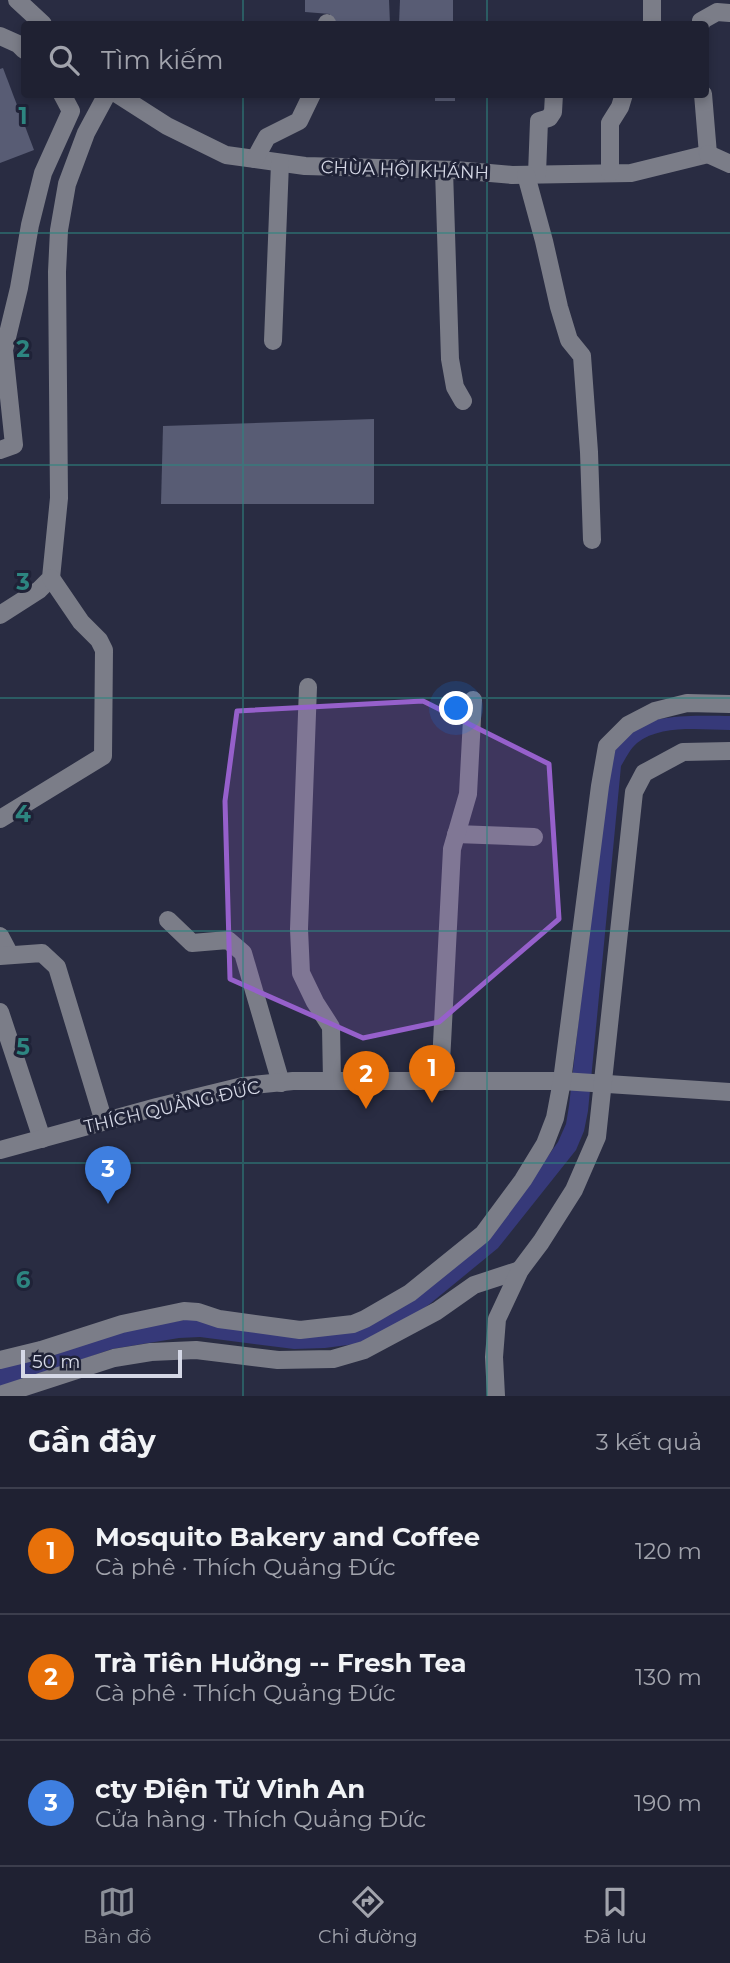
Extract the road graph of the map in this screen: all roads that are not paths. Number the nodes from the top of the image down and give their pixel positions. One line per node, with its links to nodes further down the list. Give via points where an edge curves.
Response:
1 (17, 0): 4 (street)
2 (652, 0): 5 (street)
3 (730, 13): 6 (street, via 717,12)
4 (40, 21)
5 (652, 21)
6 (701, 21)
7 (0, 36): 8 (street)
8 (21, 46)
9 (64, 98): 25 (street, via 71,111 43,173 4,350 14,445)
10 (105, 98): 27 (street, via 67,184 59,230 59,498)
11 (123, 98): 17 (street, CHÙA HỘI KHÁNH, via 226,155)
12 (310, 98): 17 (street, via 299,121 267,137)
13 (554, 98): 22 (street, via 553,112 539,121)
14 (623, 98): 21 (street, via 610,123)
15 (703, 98): 16 (street)
16 (708, 154): 19 (street); 21 (street, CHÙA HỘI KHÁNH, via 631,173)
17 (255, 159): 18 (street, CHÙA HỘI KHÁNH)
18 (280, 163): 20 (street, CHÙA HỘI KHÁNH); 23 (street)
19 (730, 164)
20 (444, 170): 22 (street, CHÙA HỘI KHÁNH); 24 (street, via 450,359 455,387)
21 (610, 173): 22 (street, CHÙA HỘI KHÁNH)
22 (532, 174): 26 (street, via 559,307 569,340 582,356)
23 (273, 341)
24 (463, 401)
25 (0, 450)
26 (592, 540)
27 (51, 578): 28 (street); 33 (street, via 104,650 103,756)
28 (0, 615)
29 (308, 687): 40 (street, via 301,973 331,1027)
30 (473, 699): 34 (street, via 468,794)
31 (730, 704): 42 (street, via 655,710 628,725 607,746)
32 (730, 751): 44 (street, via 683,752 644,773 634,792)
33 (0, 819)
34 (456, 834): 35 (street); 41 (street)
35 (534, 837)
36 (168, 920): 43 (street, via 192,943 228,940 243,953)
37 (0, 936): 38 (street)
38 (5, 956): 46 (street, via 42,953 57,967)
39 (0, 1012): 47 (street)
40 (332, 1081): 41 (street, THÍCH QUẢNG ĐỨC); 43 (street, THÍCH QUẢNG ĐỨC)
41 (440, 1082): 42 (street, THÍCH QUẢNG ĐỨC)
42 (565, 1082): 44 (street, THÍCH QUẢNG ĐỨC); 50 (street, via 545,1144 483,1234)
43 (281, 1083): 46 (street, THÍCH QUẢNG ĐỨC, via 243,1086)
44 (600, 1084): 45 (street, THÍCH QUẢNG ĐỨC); 49 (street, via 597,1137 574,1190)
45 (730, 1092)
46 (104, 1122): 47 (street, THÍCH QUẢNG ĐỨC)
47 (42, 1139): 48 (street, THÍCH QUẢNG ĐỨC)
48 (0, 1150)
49 (520, 1270): 51 (street, via 474,1285); 54 (street, via 497,1319)
50 (398, 1303): 51 (street); 52 (street, via 353,1324 300,1330 184,1311)
51 (421, 1317): 53 (street, via 364,1350 333,1359 278,1360 196,1350 151,1352 104,1361)
52 (0, 1360)
53 (0, 1395)
54 (496, 1396)

